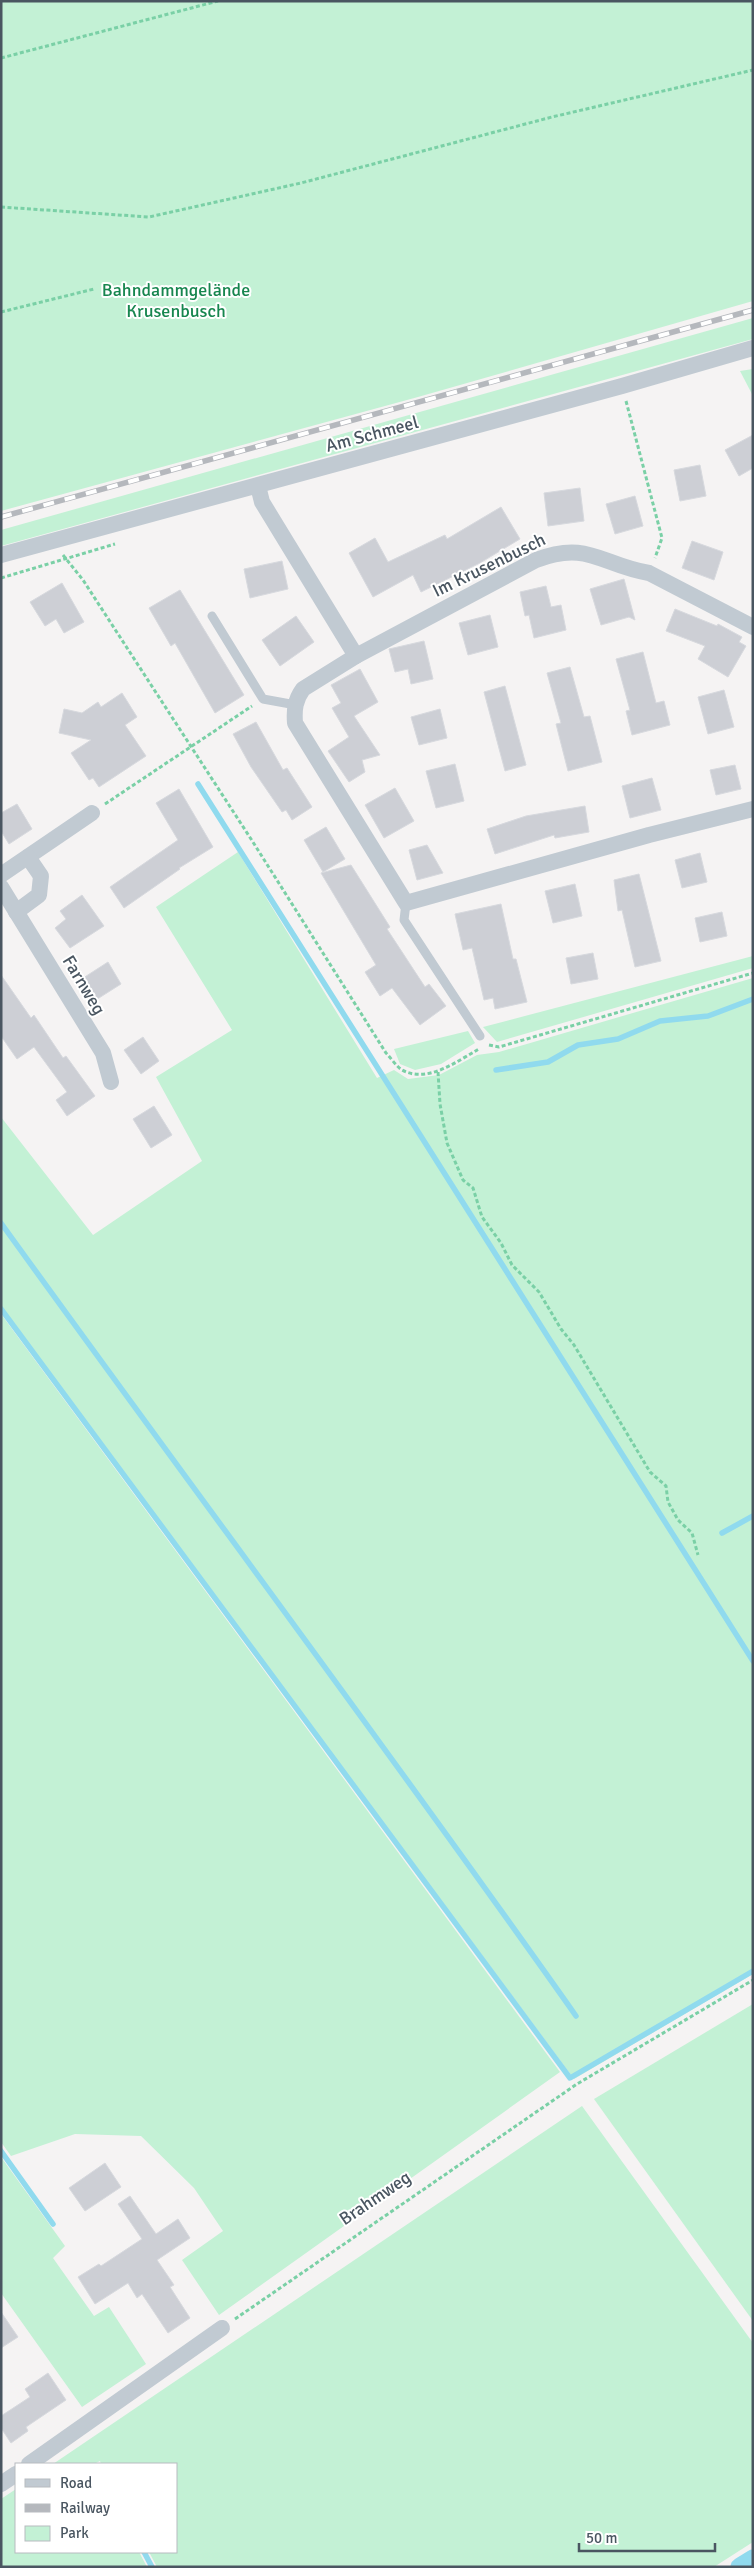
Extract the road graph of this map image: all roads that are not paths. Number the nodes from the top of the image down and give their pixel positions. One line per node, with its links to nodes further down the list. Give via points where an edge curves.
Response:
1 (753, 348): 2 (street, Am Schmeel)
2 (258, 486): 3 (street, Am Schmeel); 6 (street, via 262,502)
3 (1, 555)
4 (212, 616): 7 (lane, via 263,699)
5 (753, 627): 6 (street, Im Krusenbusch, via 649,573 585,552 554,553)
6 (356, 656): 7 (street, Im Krusenbusch, via 304,689 298,695)
7 (296, 705): 13 (street, via 295,723)
8 (753, 809): 13 (street)
9 (92, 813): 10 (street)
10 (28, 856): 11 (street); 14 (street, via 40,876 39,895)
11 (1, 875)
12 (1, 887): 14 (street, Farnweg)
13 (406, 903): 15 (lane, via 404,920)
14 (16, 912): 16 (street, Farnweg, via 103,1053)
15 (480, 1036)
16 (111, 1082)
17 (222, 2328): 18 (street)
18 (30, 2463)
19 (15, 2475): 20 (street)
20 (1, 2484)

